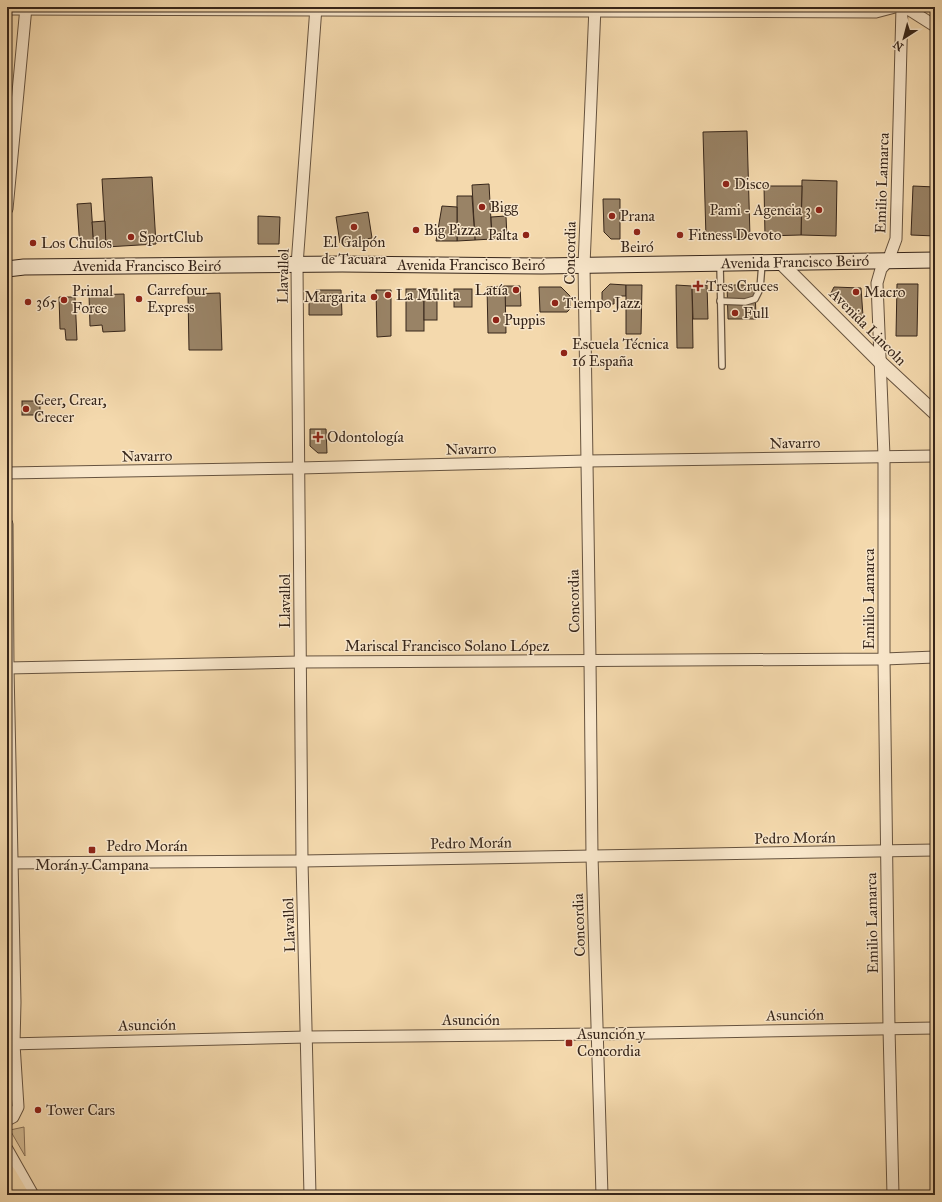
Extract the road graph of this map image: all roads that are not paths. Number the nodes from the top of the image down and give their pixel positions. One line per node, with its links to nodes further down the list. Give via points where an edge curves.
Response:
1 (895, 7): 6 (street, via 876,12)
2 (903, 7): 7 (street); 9 (street, Emilio Lamarca, via 896,239)
3 (26, 8): 4 (street); 5 (street); 8 (street)
4 (316, 8): 6 (street); 14 (street, Llavallol)
5 (7, 9)
6 (595, 9): 15 (street, Concordia)
7 (935, 26)
8 (7, 209)
9 (888, 260): 10 (main road, Avenida Francisco Beiró); 12 (main road, Avenida Francisco Beiró); 18 (street, Emilio Lamarca, via 881,269 878,283)
10 (935, 260)
11 (762, 262): 12 (main road, Avenida Francisco Beiró); 13 (main road, Avenida Francisco Beiró); 17 (lane, via 760,289 755,299 745,302)
12 (780, 262): 18 (street, Avenida Lincoln)
13 (720, 263): 15 (main road, Avenida Francisco Beiró); 17 (lane)
14 (298, 265): 15 (main road, Avenida Francisco Beiró); 16 (main road, Avenida Francisco Beiró); 24 (street, Llavallol)
15 (584, 265): 23 (street, Concordia)
16 (7, 269)
17 (720, 301): 19 (lane)
18 (880, 362): 20 (street, Avenida Lincoln); 21 (street, Emilio Lamarca)
19 (722, 366)
20 (935, 413)
21 (884, 456): 22 (street, Navarro); 23 (street, Navarro); 28 (street, Emilio Lamarca)
22 (935, 456)
23 (586, 461): 24 (street, Navarro); 29 (street, Concordia)
24 (299, 468): 25 (street, Navarro); 30 (street, Llavallol)
25 (7, 473)
26 (7, 524): 31 (street)
27 (935, 657): 28 (street, Mariscal Francisco Solano López)
28 (884, 659): 29 (street, Mariscal Francisco Solano López); 33 (street, Emilio Lamarca)
29 (590, 660): 30 (street, Mariscal Francisco Solano López); 34 (street, Concordia)
30 (300, 662): 31 (street, Mariscal Francisco Solano López); 35 (street, Llavallol)
31 (8, 668): 36 (street)
32 (935, 850): 33 (street, Pedro Morán)
33 (886, 852): 34 (street, Pedro Morán); 37 (street, Emilio Lamarca)
34 (592, 856): 35 (street, Pedro Morán); 39 (street, Concordia)
35 (302, 860): 36 (street, Pedro Morán); 40 (street, Llavallol)
36 (9, 863): 41 (street, via 15,1002)
37 (889, 1028): 38 (street, Asunción); 39 (street, Asunción); 49 (street, Emilio Lamarca)
38 (935, 1028)
39 (597, 1034): 40 (street, Asunción); 48 (street, Concordia)
40 (307, 1037): 41 (street, Asunción); 47 (street, Llavallol)
41 (11, 1044): 42 (street, via 18,1107 13,1117)
42 (7, 1120)
43 (7, 1149): 46 (street)
44 (7, 1173): 45 (main road)
45 (20, 1195)
46 (33, 1195)
47 (310, 1195)
48 (602, 1195)
49 (893, 1195)

